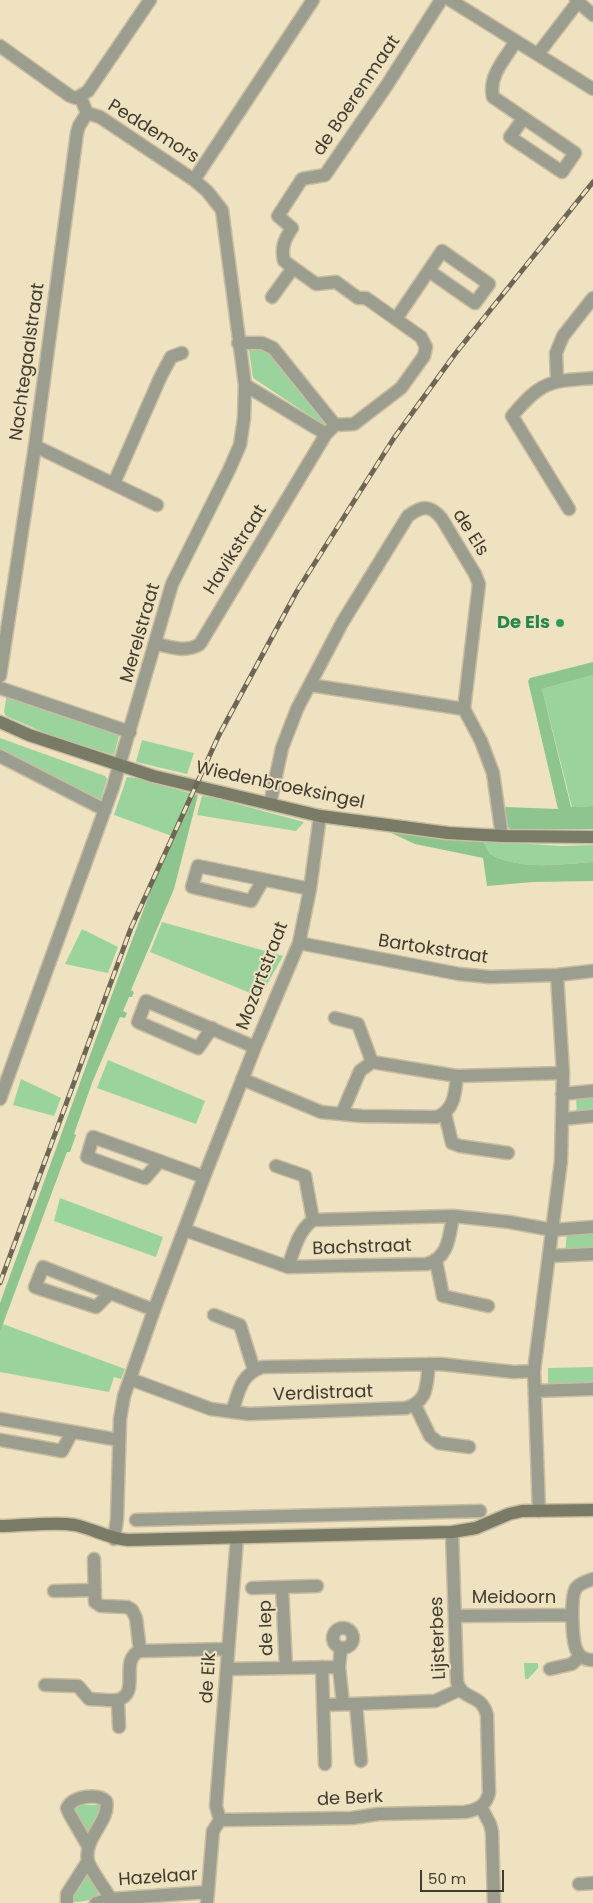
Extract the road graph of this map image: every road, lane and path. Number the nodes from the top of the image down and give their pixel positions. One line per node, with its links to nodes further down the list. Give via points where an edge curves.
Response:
1 (150, 0): 11 (street, via 88,91)
2 (313, 0): 14 (street)
3 (441, 0): 15 (street, de Boerenmaat, via 325,175 302,178 278,216 292,228 282,250 284,261)
4 (450, 0): 7 (street)
5 (576, 1): 6 (street); 9 (street)
6 (593, 15)
7 (516, 41): 9 (street); 13 (street, via 492,78 491,88 493,97)
8 (0, 46): 11 (street, via 70,96)
9 (538, 54): 10 (street)
10 (593, 89)
11 (80, 96): 12 (street, Peddemors)
12 (87, 113): 14 (street, Peddemors, via 100,117); 26 (street, Nachtegaalstraat, via 77,133)
13 (523, 119): 13 (street, via 575,153 562,172 510,138)
14 (194, 180): 20 (street, Merelstraat, via 222,210)
15 (294, 268): 17 (street); 19 (street, de Boerenmaat, via 316,284 336,282)
16 (429, 270): 16 (street, via 475,303 489,284 442,251); 19 (street)
17 (272, 297)
18 (593, 298): 23 (street, via 563,336 556,353)
19 (396, 318): 25 (street, de Boerenmaat, via 424,342 424,356 401,388 386,400 354,424)
20 (238, 342): 24 (street, Merelstraat); 25 (street, via 262,343 273,348)
21 (182, 353): 27 (street, via 171,357 160,378)
22 (593, 378): 23 (street)
23 (557, 380): 29 (street, via 530,396 512,416)
24 (245, 385): 25 (street); 30 (street, Merelstraat, via 240,444 172,584)
25 (330, 429): 30 (street, Havikstraat, via 200,644 185,650)
26 (34, 446): 27 (street); 31 (street, Nachtegaalstraat)
27 (114, 483): 28 (street)
28 (157, 505)
29 (569, 509)
30 (156, 644): 36 (street, Merelstraat)
31 (0, 676)
32 (310, 685): 34 (street); 34 (street, de Els, via 342,624 408,516 418,508 427,508 435,510 442,519 479,584); 39 (street, de Els, via 282,748)
33 (0, 688): 36 (street)
34 (464, 709): 42 (street, via 493,773)
35 (0, 722): 38 (street, Wiedenbroeksingel, via 29,736)
36 (130, 732): 38 (street, Merelstraat)
37 (0, 756): 40 (street)
38 (120, 766): 39 (street, Wiedenbroeksingel); 40 (street, Merelstraat)
39 (270, 804): 41 (street, Wiedenbroeksingel)
40 (106, 810): 58 (street, Merelstraat)
41 (320, 816): 42 (street, Wiedenbroeksingel, via 448,833); 45 (street, Mozartstraat)
42 (502, 836): 43 (street, Wiedenbroeksingel)
43 (593, 837)
44 (264, 880): 44 (street, via 251,901 192,886 198,866); 45 (street)
45 (310, 889): 46 (street, Mozartstraat)
46 (299, 944): 48 (street, Bartokstraat, via 459,974 490,977); 51 (street, Mozartstraat)
47 (593, 971): 48 (street, Bartokstraat)
48 (557, 975): 53 (street)
49 (336, 1018): 52 (street, via 358,1024)
50 (212, 1028): 50 (street, Mozartstraat, via 198,1048 138,1022 146,1001); 51 (street, Mozartstraat)
51 (255, 1047): 55 (street, Mozartstraat)
52 (372, 1062): 54 (street); 59 (street, via 360,1071)
53 (563, 1073): 54 (street); 57 (street)
54 (457, 1076): 60 (street, via 452,1105)
55 (242, 1079): 59 (street, via 321,1112); 66 (street, Mozartstraat)
56 (593, 1091): 57 (street)
57 (562, 1094): 62 (street)
58 (0, 1099)
59 (342, 1113): 60 (street, via 437,1117)
60 (445, 1114): 63 (street, via 452,1143)
61 (593, 1116): 62 (street)
62 (562, 1119): 71 (street)
63 (508, 1153)
64 (160, 1161): 64 (street, via 145,1178 87,1157 93,1137); 66 (street)
65 (276, 1166): 68 (street, Bachstraat, via 306,1176)
66 (204, 1177): 70 (street, Mozartstraat)
67 (453, 1216): 68 (street, Bachstraat); 71 (street, Bachstraat); 74 (street, Bachstraat, via 444,1254)
68 (313, 1220): 75 (street, Bachstraat, via 298,1237)
69 (593, 1227): 71 (street, Bachstraat)
70 (186, 1230): 75 (street, Bachstraat); 78 (street, Mozartstraat)
71 (553, 1230): 73 (street)
72 (593, 1254): 73 (street)
73 (549, 1256): 82 (street)
74 (436, 1261): 75 (street, Bachstraat, via 427,1264); 77 (street, Bachstraat, via 443,1296)
75 (288, 1267)
76 (110, 1293): 76 (street, via 96,1307 35,1287 43,1267); 78 (street)
77 (488, 1306)
78 (154, 1310): 83 (street, Mozartstraat)
79 (214, 1315): 81 (street, Verdistraat, via 240,1325)
80 (430, 1364): 81 (street, Verdistraat, via 262,1367); 82 (street, Verdistraat); 86 (street, via 426,1391)
81 (254, 1370): 87 (street, Verdistraat, via 245,1377)
82 (534, 1371): 85 (street)
83 (130, 1379): 87 (street, Verdistraat, via 211,1409); 91 (street, Mozartstraat, via 121,1412)
84 (593, 1389): 85 (street)
85 (535, 1391): 95 (street)
86 (416, 1405): 87 (street, Verdistraat, via 249,1414); 92 (street, via 430,1436 439,1443)
87 (232, 1412)
88 (0, 1419): 89 (street)
89 (72, 1432): 90 (street, via 62,1451); 91 (street)
90 (0, 1440)
91 (119, 1440): 104 (street, Mozartstraat)
92 (469, 1447)
93 (593, 1510): 95 (street)
94 (480, 1511): 96 (street)
95 (539, 1511): 100 (street, via 509,1514 476,1528)
96 (353, 1515): 97 (street); 101 (street)
97 (210, 1518): 98 (street); 102 (street)
98 (136, 1520)
99 (0, 1526): 104 (street, via 75,1525)
100 (452, 1532): 101 (street); 113 (street, Lijsterbes)
101 (353, 1535): 103 (street)
102 (210, 1538): 103 (street); 104 (street)
103 (237, 1538): 115 (street, de Eik)
104 (114, 1539)
105 (94, 1559): 110 (street)
106 (593, 1579): 112 (street, Meidoorn, via 576,1588)
107 (317, 1586): 108 (street, de Iep)
108 (282, 1587): 109 (street, de Iep); 120 (street, de Iep)
109 (252, 1588)
110 (94, 1590): 111 (street); 116 (street, via 96,1602 101,1606 132,1610)
111 (54, 1592)
112 (572, 1615): 113 (street, Meidoorn); 117 (street, Meidoorn, via 576,1650)
113 (456, 1616): 124 (street, Lijsterbes)
114 (341, 1648): 119 (street)
115 (228, 1649): 116 (street); 121 (street, de Eik)
116 (140, 1651): 125 (street, via 130,1660 130,1687)
117 (587, 1658): 122 (street, Meidoorn)
118 (322, 1667): 119 (street, de Iep); 120 (street, de Iep); 127 (street)
119 (339, 1667): 126 (street)
120 (286, 1668): 121 (street, de Iep)
121 (228, 1669): 132 (street, de Eik, via 216,1806)
122 (550, 1669)
123 (44, 1685): 125 (street, via 72,1684 89,1699)
124 (459, 1690): 126 (street, via 434,1702); 131 (street, Lijsterbes, via 480,1701 487,1715 489,1793)
125 (118, 1700): 128 (street)
126 (350, 1704): 127 (street); 129 (street)
127 (323, 1705): 130 (street)
128 (119, 1727)
129 (360, 1761)
130 (324, 1764)
131 (481, 1807): 132 (street, de Berk, via 465,1812 379,1814 352,1818); 141 (street, via 492,1832)
132 (220, 1820): 137 (street, via 213,1831)
133 (88, 1846): 134 (street)
134 (88, 1861): 138 (street, Hazelaar); 139 (street, via 67,1894)
135 (593, 1883): 136 (street)
136 (579, 1884)
137 (208, 1897): 138 (street, Hazelaar)
138 (111, 1899): 140 (street, Hazelaar)
139 (67, 1903)
140 (96, 1903)
141 (494, 1903)

